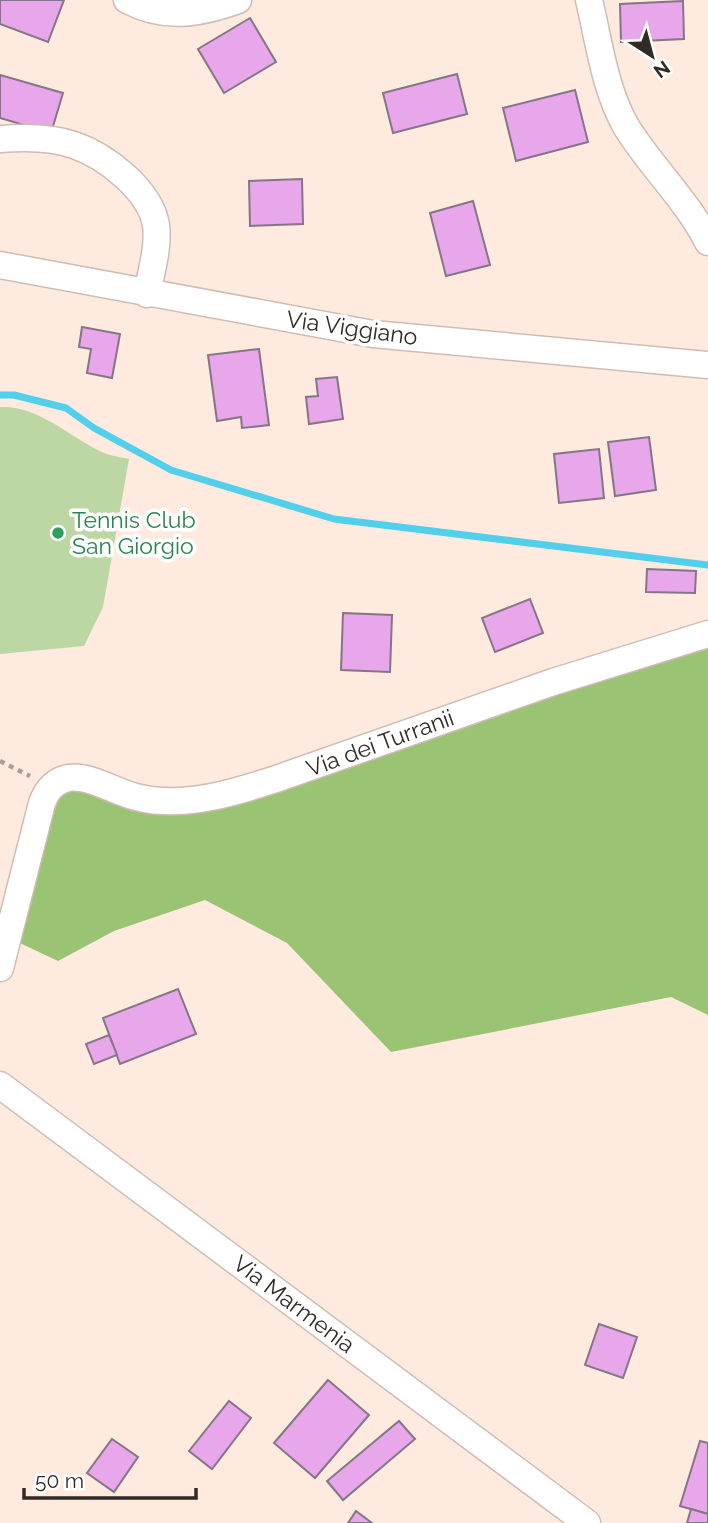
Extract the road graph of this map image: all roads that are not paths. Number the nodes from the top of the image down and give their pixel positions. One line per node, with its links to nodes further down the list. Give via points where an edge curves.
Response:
1 (127, 0): 2 (street, via 158,12 181,14)
2 (238, 0)
3 (589, 0): 5 (street, via 612,94 627,128)
4 (0, 139): 7 (street, via 36,138 73,145 101,159 136,189 157,232)
5 (708, 242)
6 (0, 265): 7 (street, Via Viggiano)
7 (147, 294): 8 (street, Via Viggiano, via 373,334)
8 (708, 365)
9 (708, 634): 10 (street, Via dei Turranii, via 232,792 167,802 66,778 50,788 42,803)
10 (0, 968)
11 (0, 1085): 12 (street, Via Marmenia)
12 (587, 1523)

